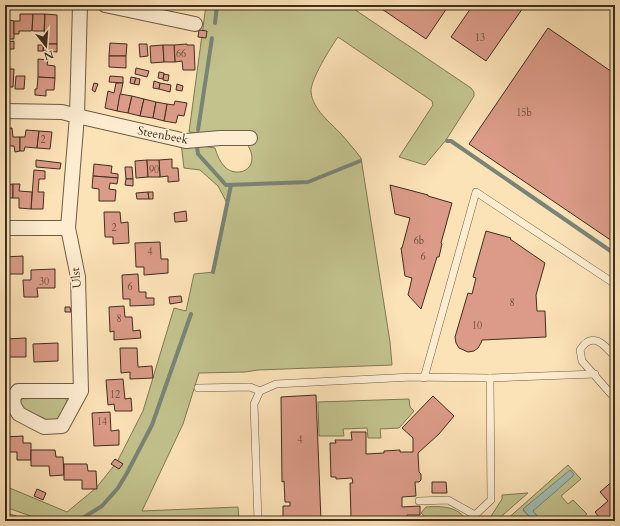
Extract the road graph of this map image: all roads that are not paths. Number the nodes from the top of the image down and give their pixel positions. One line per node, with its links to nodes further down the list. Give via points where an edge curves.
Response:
1 (80, 5): 5 (street)
2 (105, 5): 3 (street)
3 (195, 24)
4 (5, 110): 5 (street, Steenbeek, via 62,112)
5 (77, 116): 6 (street, Steenbeek, via 186,141); 8 (street)
6 (250, 138)
7 (5, 228): 8 (street)
8 (68, 228): 15 (street, Ulst, via 78,277)
9 (615, 284): 12 (lane, via 476,192)
10 (615, 357): 11 (lane, via 598,341 584,344 580,350 582,361)
11 (595, 374): 13 (lane); 17 (lane, via 611,394)
12 (424, 378): 13 (lane); 16 (lane, via 276,384)
13 (490, 378): 19 (lane, via 491,500)
14 (198, 388): 16 (lane, via 250,387)
15 (81, 390): 15 (street, Ulst, via 62,426 44,427 19,414 14,406 13,398 18,391)
16 (260, 391): 20 (lane, via 254,404)
17 (615, 395)
18 (419, 501): 19 (lane, via 448,500)
19 (475, 518)
20 (258, 521)

